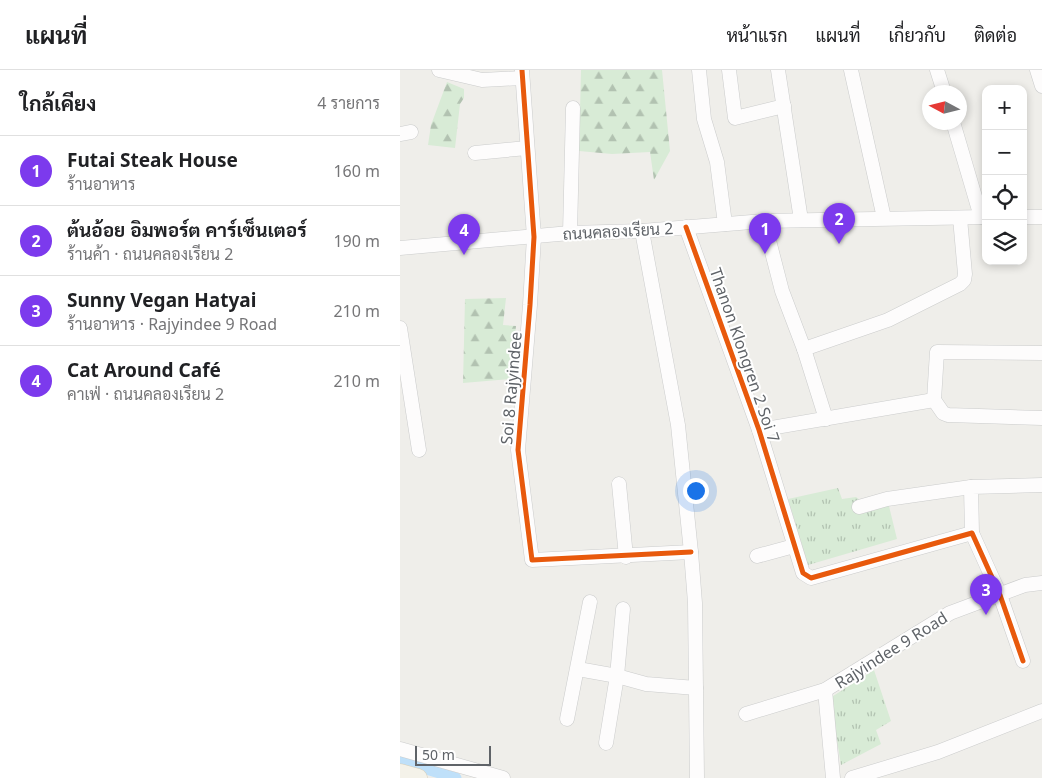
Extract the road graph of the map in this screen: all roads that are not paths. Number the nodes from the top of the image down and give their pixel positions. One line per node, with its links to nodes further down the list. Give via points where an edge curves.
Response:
1 (439, 70): 8 (street, via 482,80)
2 (699, 70): 24 (street, via 704,119 717,162)
3 (729, 70): 11 (street, via 735,118)
4 (778, 70): 11 (street)
5 (851, 70): 20 (street)
6 (937, 70): 9 (street)
7 (1037, 70): 10 (street)
8 (522, 74): 14 (street)
9 (942, 85)
10 (1042, 86)
11 (784, 106): 22 (street)
12 (573, 108): 27 (street)
13 (956, 130): 16 (street)
14 (527, 148): 15 (street); 28 (street)
15 (475, 153)
16 (982, 211)
17 (982, 217): 21 (street, ถนนคลองเรียน 2)
18 (1027, 217): 19 (street)
19 (1042, 217)
20 (884, 218): 21 (street, ถนนคลองเรียน 2); 22 (street, ถนนคลองเรียน 2)
21 (960, 218): 31 (street, via 965,274 960,284 888,320)
22 (801, 220): 23 (street, ถนนคลองเรียน 2)
23 (764, 221): 24 (street, ถนนคลองเรียน 2); 31 (street, via 782,291)
24 (724, 224): 25 (street, ถนนคลองเรียน 2)
25 (686, 227): 26 (street, ถนนคลองเรียน 2); 36 (street, Thanon Klongren 2 Soi 7)
26 (642, 231): 27 (street, ถนนคลองเรียน 2); 44 (street, via 678,425)
27 (570, 234): 28 (street, ถนนคลองเรียน 2)
28 (534, 237): 29 (street, ถนนคลองเรียน 2); 46 (street, Soi 8 Rajyindee, via 518,450 532,560)
29 (400, 248)
30 (400, 328): 37 (street)
31 (804, 349): 35 (street)
32 (1042, 353): 33 (street, via 937,352)
33 (934, 400): 34 (street, via 945,415); 35 (street)
34 (1042, 418)
35 (826, 420): 36 (street)
36 (759, 430): 43 (street, Thanon Klongren 2 Soi 7)
37 (420, 450)
38 (619, 484): 46 (street)
39 (1042, 485): 40 (street)
40 (971, 487): 41 (street, via 887,499); 42 (street)
41 (859, 507)
42 (972, 533): 43 (street, Thanon Klongren 2 Soi 7, via 811,578 802,571); 48 (street)
43 (794, 546): 45 (street)
44 (691, 552): 46 (street, Soi 8 Rajyindee); 54 (street)
45 (757, 556)
46 (626, 557)
47 (1042, 583): 48 (street, Rajyindee 9 Road, via 1025,585)
48 (1000, 595): 51 (street); 55 (street, Rajyindee 9 Road, via 950,613)
49 (590, 602): 52 (street)
50 (623, 609): 53 (street)
51 (1023, 661)
52 (578, 670): 53 (street); 58 (street)
53 (617, 676): 54 (street, via 646,684); 59 (street)
54 (696, 688): 64 (street)
55 (825, 690): 57 (street, Rajyindee 9 Road); 65 (street, Rajyindee 9 Road)
56 (1042, 711): 66 (street, via 938,752)
57 (746, 714)
58 (567, 719)
59 (606, 743)
60 (400, 748): 63 (street)
61 (400, 773): 62 (main road)
62 (418, 778)
63 (503, 778)
64 (696, 778)
65 (833, 778)
66 (852, 778)

